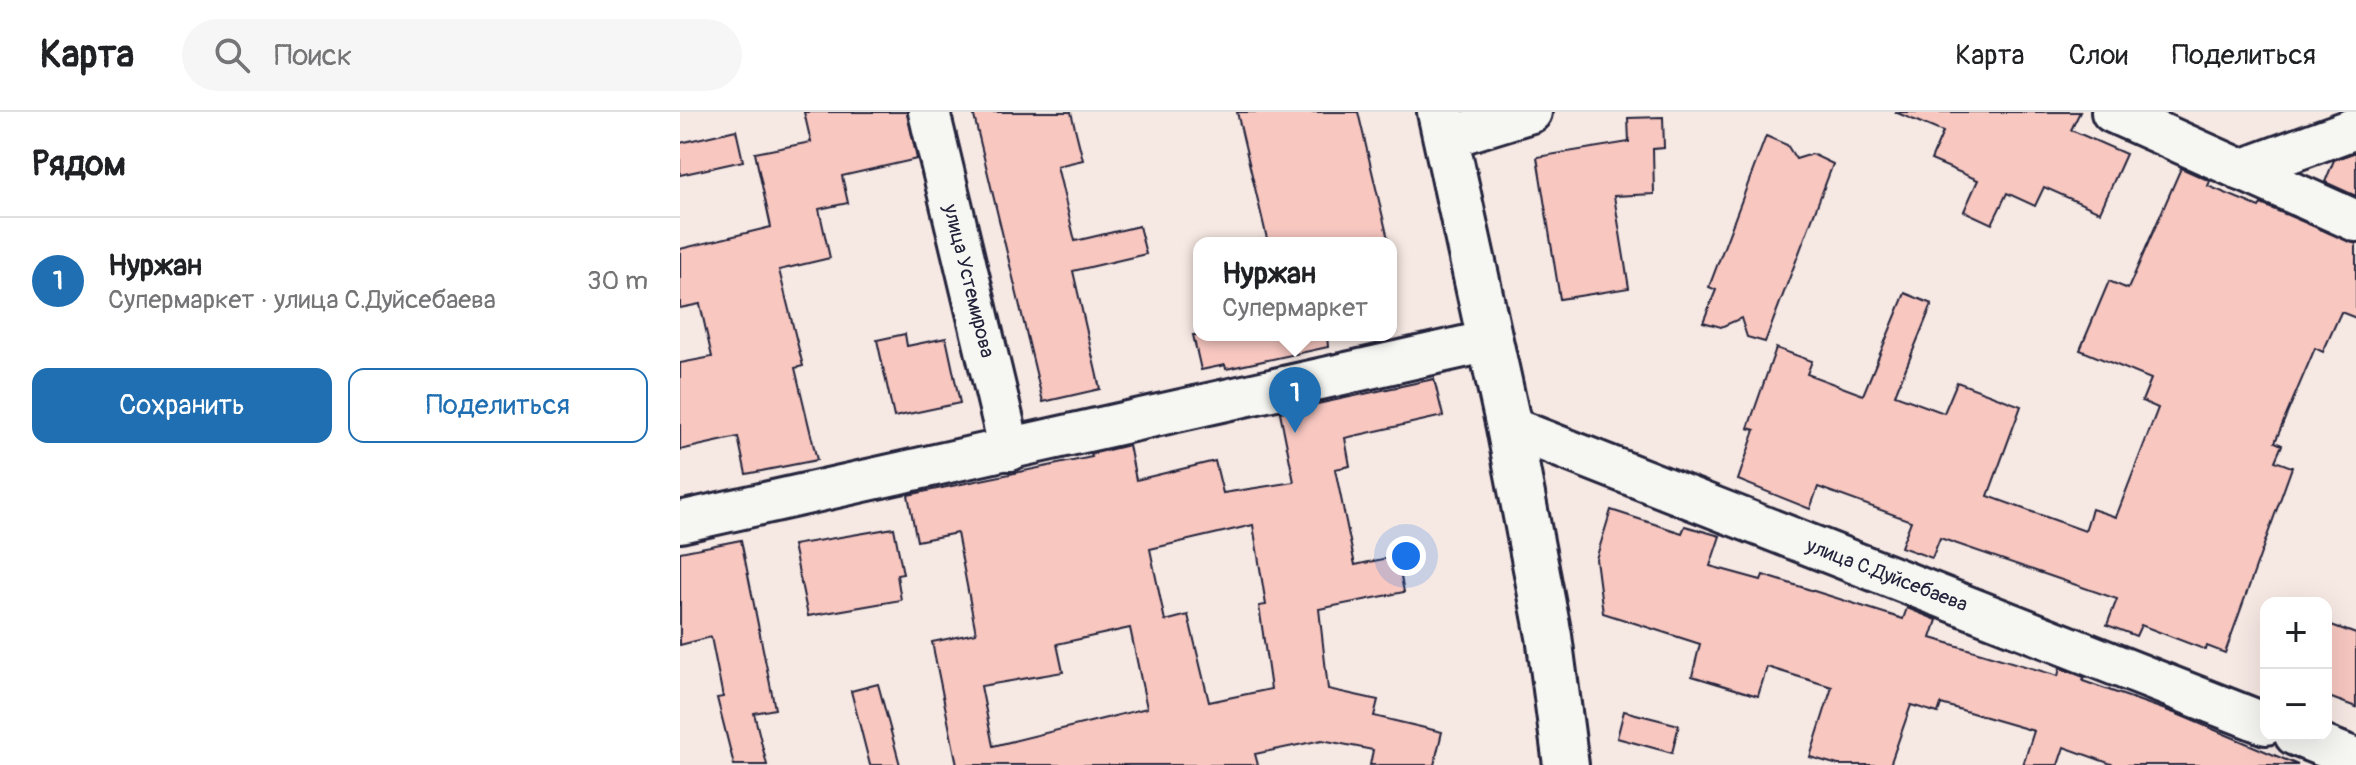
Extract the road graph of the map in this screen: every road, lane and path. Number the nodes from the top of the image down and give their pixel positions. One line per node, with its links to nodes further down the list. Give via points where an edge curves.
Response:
1 (929, 112): 10 (street, улица Устемирова)
2 (1531, 112): 4 (street)
3 (2112, 112): 6 (street)
4 (1443, 125): 8 (street)
5 (2356, 128): 6 (street)
6 (2241, 170): 7 (street)
7 (2356, 221)
8 (1490, 341): 9 (street); 10 (street)
9 (1509, 427): 12 (street, улица С.Дуйсебаева); 15 (street, via 1554,666)
10 (1010, 450): 11 (street)
11 (680, 522)
12 (2260, 722)
13 (2310, 741): 14 (street)
14 (2356, 759)
15 (1566, 765)

